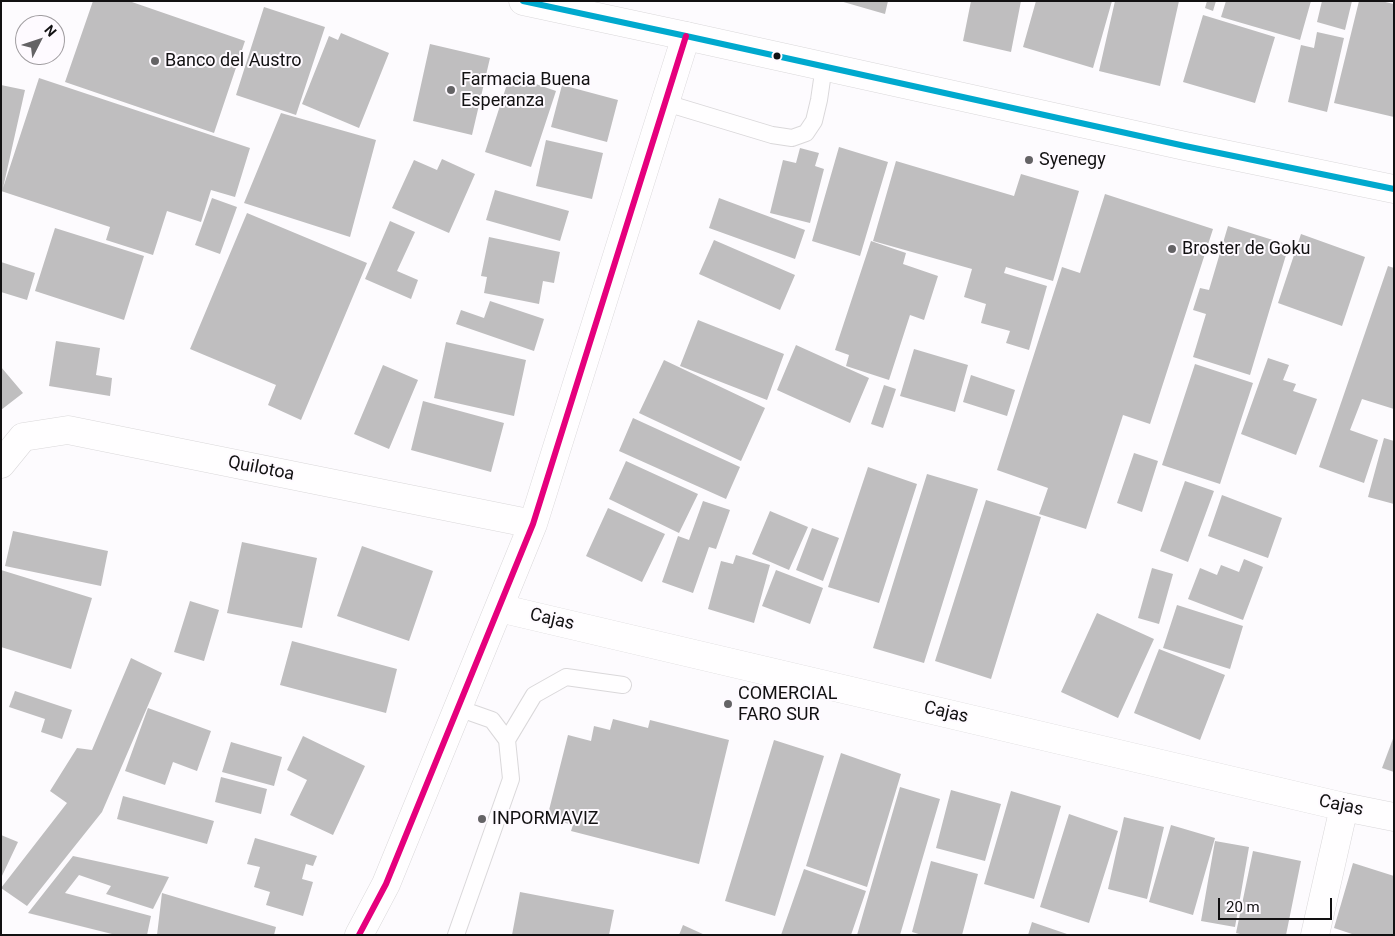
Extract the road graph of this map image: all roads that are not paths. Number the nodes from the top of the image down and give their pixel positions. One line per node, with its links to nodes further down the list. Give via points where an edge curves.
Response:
1 (536, 3): 2 (street)
2 (686, 36): 3 (street); 4 (street)
3 (824, 66): 4 (lane, via 814,121 806,133 792,138); 5 (street)
4 (666, 103): 7 (street)
5 (1394, 189)
6 (1, 464): 7 (street, Quilotoa, via 23,437 68,430)
7 (533, 524): 8 (street)
8 (499, 608): 10 (street); 12 (street, Cajas)
9 (622, 685): 11 (lane, via 566,677 534,695)
10 (458, 708): 11 (lane, via 492,720); 14 (street, via 386,884)
11 (507, 740): 15 (lane, via 511,779)
12 (1344, 807): 13 (street, Cajas); 16 (street)
13 (1394, 817)
14 (359, 935)
15 (456, 935)
16 (1315, 935)

